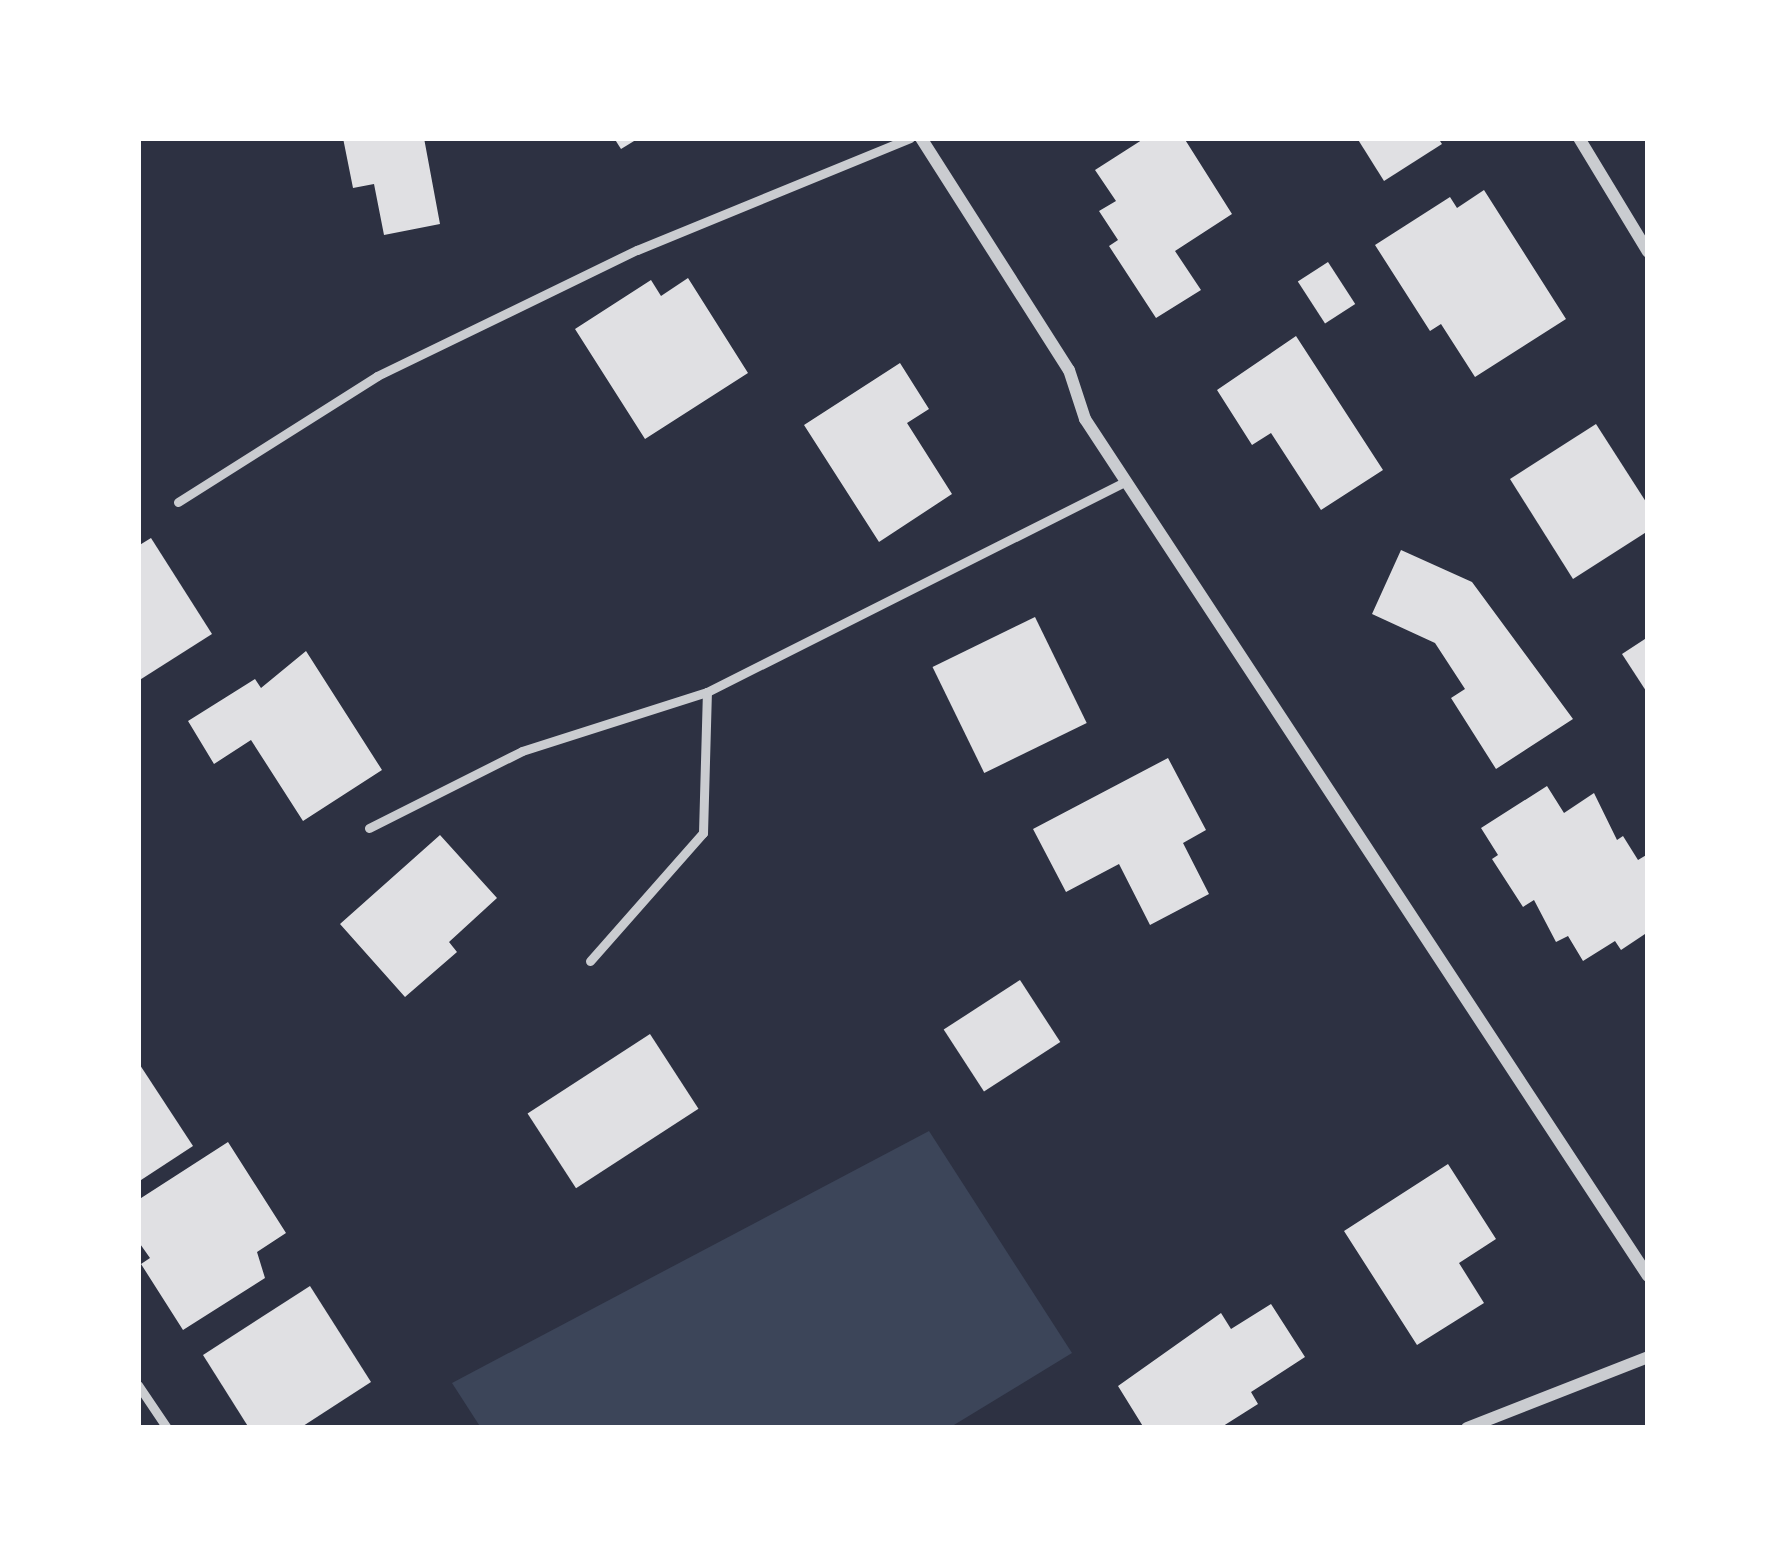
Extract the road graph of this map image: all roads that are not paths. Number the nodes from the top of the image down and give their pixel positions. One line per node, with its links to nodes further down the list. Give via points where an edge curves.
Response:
1 (910, 138): 6 (lane, via 637,250 377,376)
2 (921, 138): 5 (street, via 1069,370 1085,418)
3 (1579, 138): 4 (street)
4 (1648, 252)
5 (1126, 481): 7 (lane); 10 (street)
6 (178, 502)
7 (706, 692): 8 (lane, via 521,752); 9 (lane, via 704,833)
8 (369, 828)
9 (590, 961)
10 (1648, 1276)
11 (1648, 1357): 14 (street)
12 (138, 1385): 13 (lane)
13 (167, 1428)
14 (1467, 1428)

